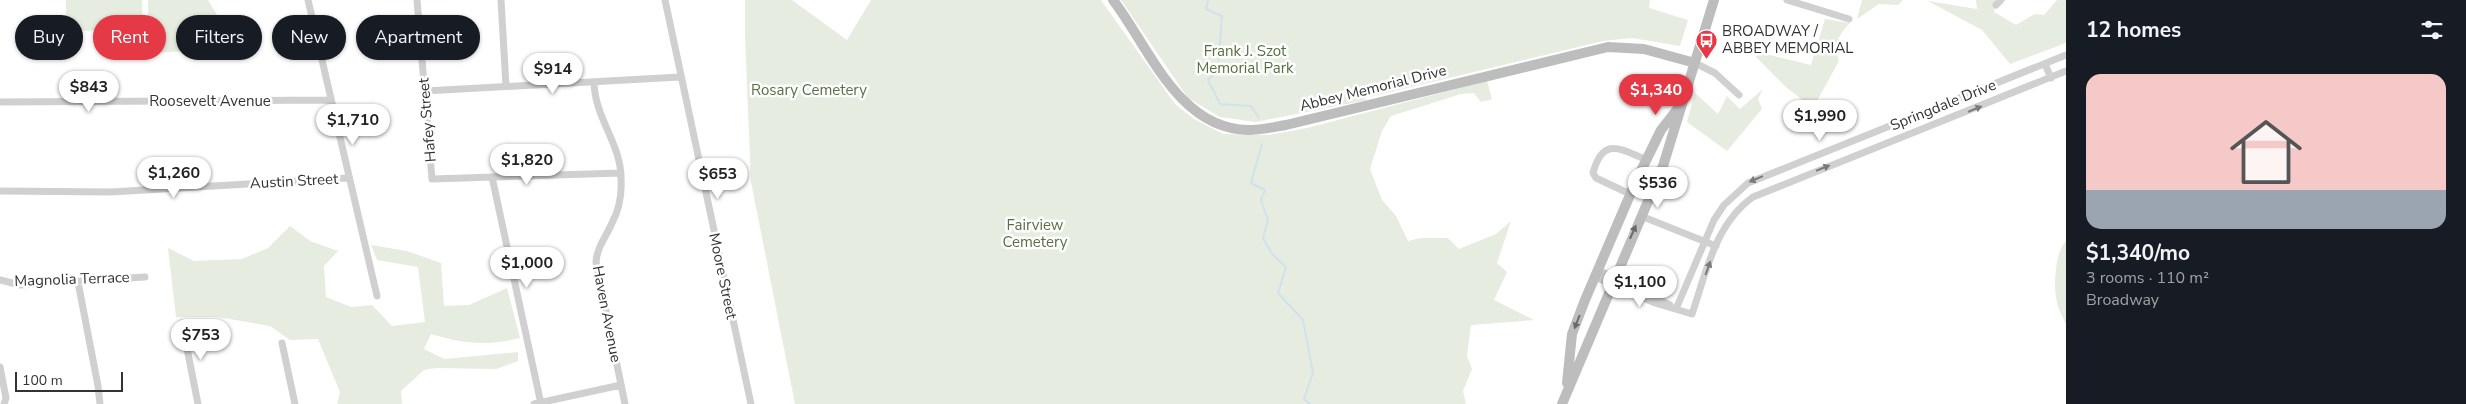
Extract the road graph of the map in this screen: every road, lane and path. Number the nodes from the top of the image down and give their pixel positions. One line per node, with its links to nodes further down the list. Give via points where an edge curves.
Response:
1 (308, 0): 19 (street)
2 (417, 0): 17 (street, Hafey Street)
3 (501, 0): 16 (street)
4 (665, 0): 13 (street, Moore Street)
5 (1113, 0): 10 (main road, Abbey Memorial Drive, via 1187,104 1208,119 1243,129 1286,125 1608,47 1638,48)
6 (1714, 0): 10 (main road)
7 (1787, 0): 8 (street)
8 (1849, 19)
9 (2066, 55): 11 (street, Springdale Drive)
10 (1695, 63): 18 (street, via 1715,73); 21 (main road)
11 (2045, 64): 14 (street); 29 (street, Springdale Drive, one-way to 29, via 1748,183 1724,205)
12 (2066, 71): 14 (street, Springdale Drive)
13 (680, 77): 15 (street); 49 (street, Moore Street)
14 (2050, 78): 30 (street, Springdale Drive, one-way to 14, via 1732,215 1754,197)
15 (594, 83): 16 (street); 23 (street, Haven Avenue, via 597,108 615,147)
16 (506, 86): 17 (street)
17 (424, 91): 25 (street, Hafey Street, via 432,179)
18 (1739, 95)
19 (331, 100): 20 (street, Roosevelt Avenue); 24 (street)
20 (0, 102)
21 (1681, 104): 22 (main road, via 1661,130); 28 (main road, via 1663,166)
22 (1646, 160): 27 (main road); 27 (street, via 1617,148 1608,148 1600,154 1593,173 1595,176)
23 (621, 173): 25 (street); 41 (street, Haven Avenue, via 616,213 596,262)
24 (348, 178): 26 (street, Austin Street, via 102,192); 36 (street)
25 (492, 178): 47 (street)
26 (0, 191)
27 (1630, 194): 31 (main road)
28 (1640, 216): 29 (street); 34 (main road, one-way to 28)
29 (1705, 241): 30 (street); 37 (street, Springdale Drive)
30 (1716, 246): 37 (street, Springdale Drive, one-way to 30, via 1692,314)
31 (1596, 273): 34 (street); 42 (main road, one-way to 42, via 1572,334)
32 (145, 277): 35 (street, Magnolia Terrace)
33 (0, 280): 35 (street, Magnolia Terrace, via 20,285)
34 (1613, 281): 37 (street, via 1655,303); 42 (main road)
35 (78, 282): 44 (street)
36 (377, 296)
37 (1676, 308)
38 (182, 323): 45 (street)
39 (282, 343): 46 (street)
40 (0, 367): 43 (street, via 6,398)
41 (621, 384): 47 (street); 48 (street, Haven Avenue)
42 (1566, 394): 50 (main road)
43 (4, 404)
44 (100, 404)
45 (198, 404)
46 (295, 404)
47 (539, 404)
48 (625, 404)
49 (751, 404)
50 (1562, 404)

